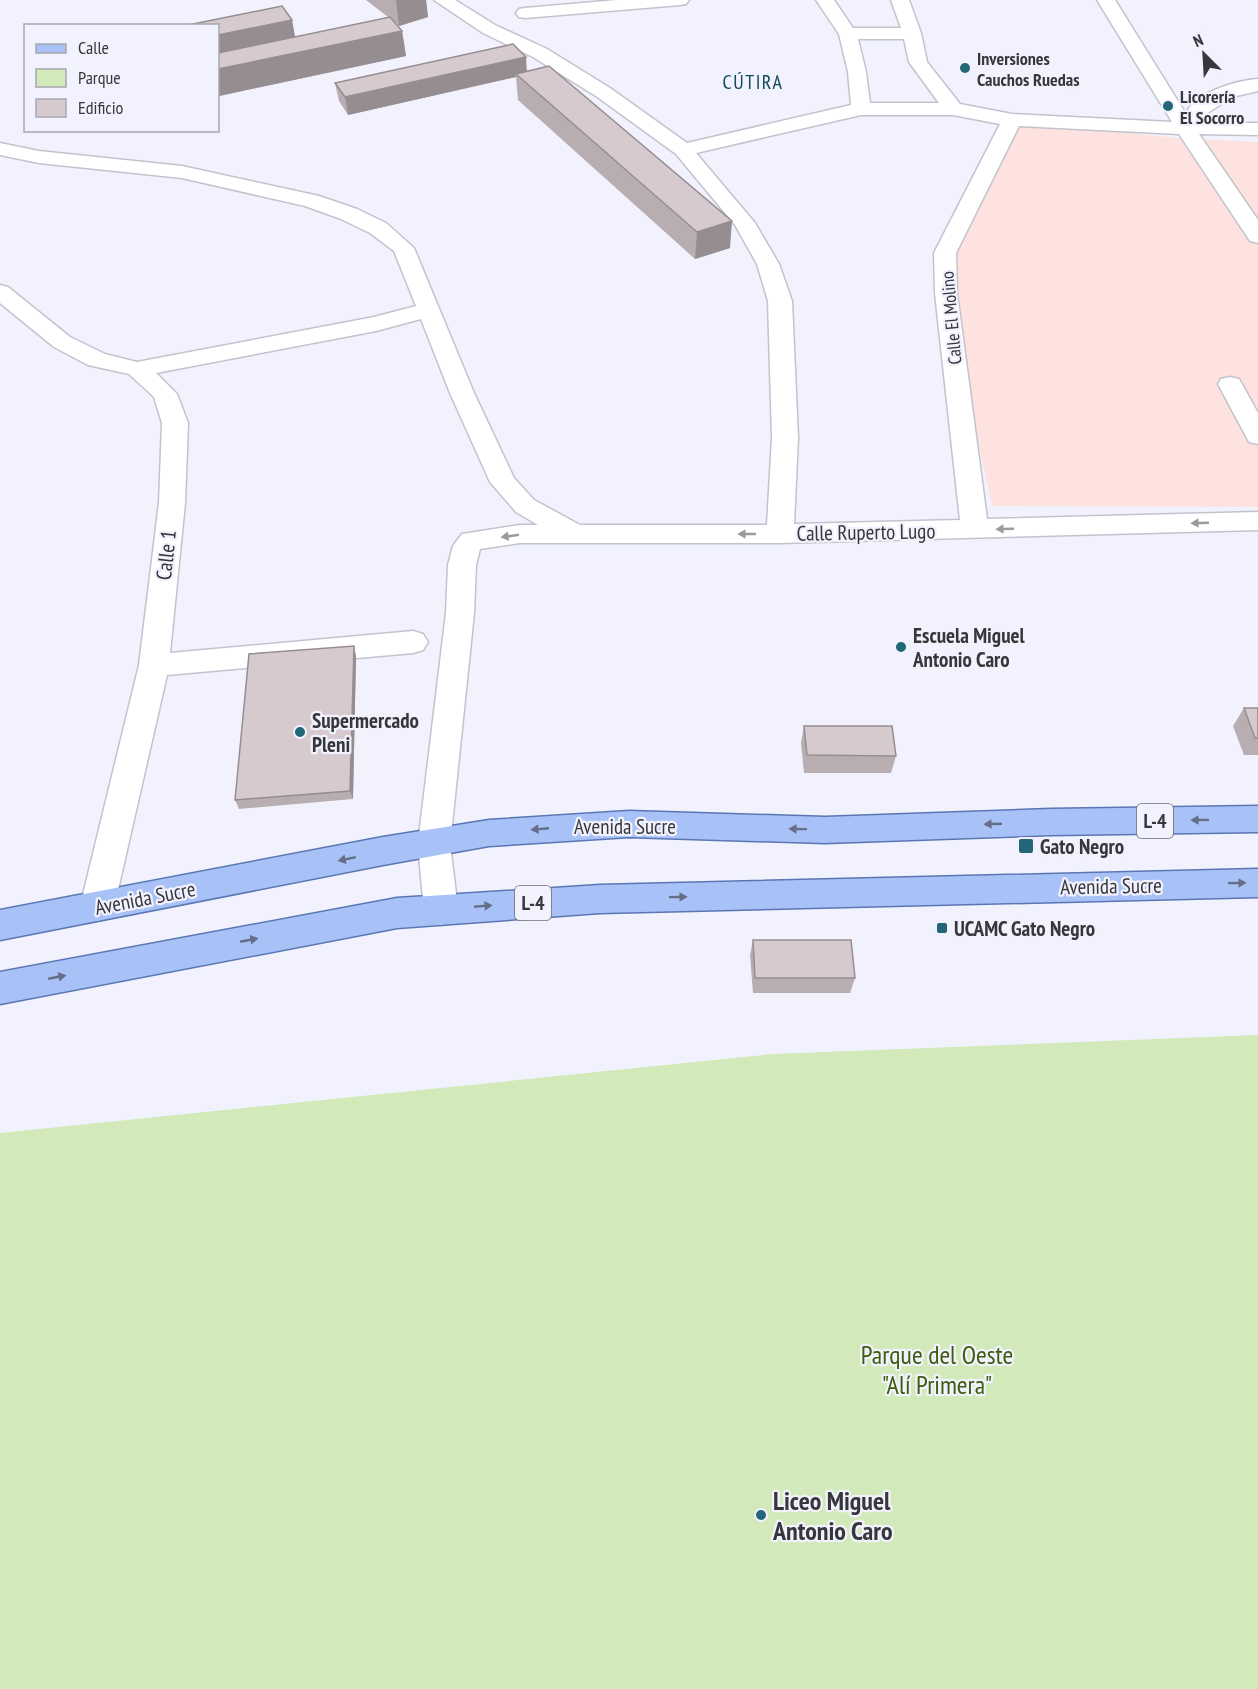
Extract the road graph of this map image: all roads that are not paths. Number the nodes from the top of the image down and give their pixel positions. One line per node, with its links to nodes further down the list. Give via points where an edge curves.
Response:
1 (443, 0): 16 (street, via 603,92)
2 (680, 0): 6 (street)
3 (825, 0): 8 (street)
4 (900, 0): 7 (street)
5 (1106, 0): 13 (street)
6 (525, 13)
7 (912, 33): 8 (street); 10 (street, via 918,62)
8 (848, 34): 11 (street)
9 (1258, 85): 13 (street, via 1218,94 1196,112)
10 (953, 109): 11 (street); 12 (street)
11 (861, 110): 16 (street)
12 (1012, 120): 13 (street); 24 (street, Calle El Molino, via 945,253 946,293)
13 (1191, 128): 14 (street); 17 (street)
14 (1258, 129)
15 (0, 149): 19 (street, via 39,157 182,172 349,213 378,228 403,249)
16 (683, 150): 26 (street, via 744,223 768,264 780,301 785,438)
17 (1258, 236)
18 (0, 292): 20 (street, Calle 1, via 62,342 97,360)
19 (428, 310): 20 (street, via 376,324); 25 (street, via 503,482 525,506)
20 (137, 369): 28 (street, Calle 1, via 165,394 175,423 172,503)
21 (1230, 384): 22 (street)
22 (1258, 436)
23 (1258, 521): 24 (street, Calle Ruperto Lugo, one-way to 24)
24 (975, 530): 26 (street, Calle Ruperto Lugo)
25 (576, 534): 26 (street, Calle Ruperto Lugo, one-way to 25); 30 (street, Calle Ruperto Lugo, one-way to 30, via 520,534 474,541 467,546)
26 (780, 534)
27 (413, 642): 28 (street)
28 (154, 665): 32 (street, Calle 1)
29 (1258, 819): 30 (main road, Avenida Sucre / L-4, one-way to 30, via 825,830 606,825 489,833)
30 (434, 844): 32 (main road, Avenida Sucre / L-4, one-way to 32); 33 (street)
31 (1258, 883): 33 (main road, Avenida Sucre / L-4, one-way to 31, via 600,899)
32 (97, 907): 34 (main road, Avenida Sucre / L-4)
33 (441, 910): 35 (main road, Avenida Sucre / L-4, one-way to 33, via 275,934)
34 (0, 925)
35 (0, 988)

